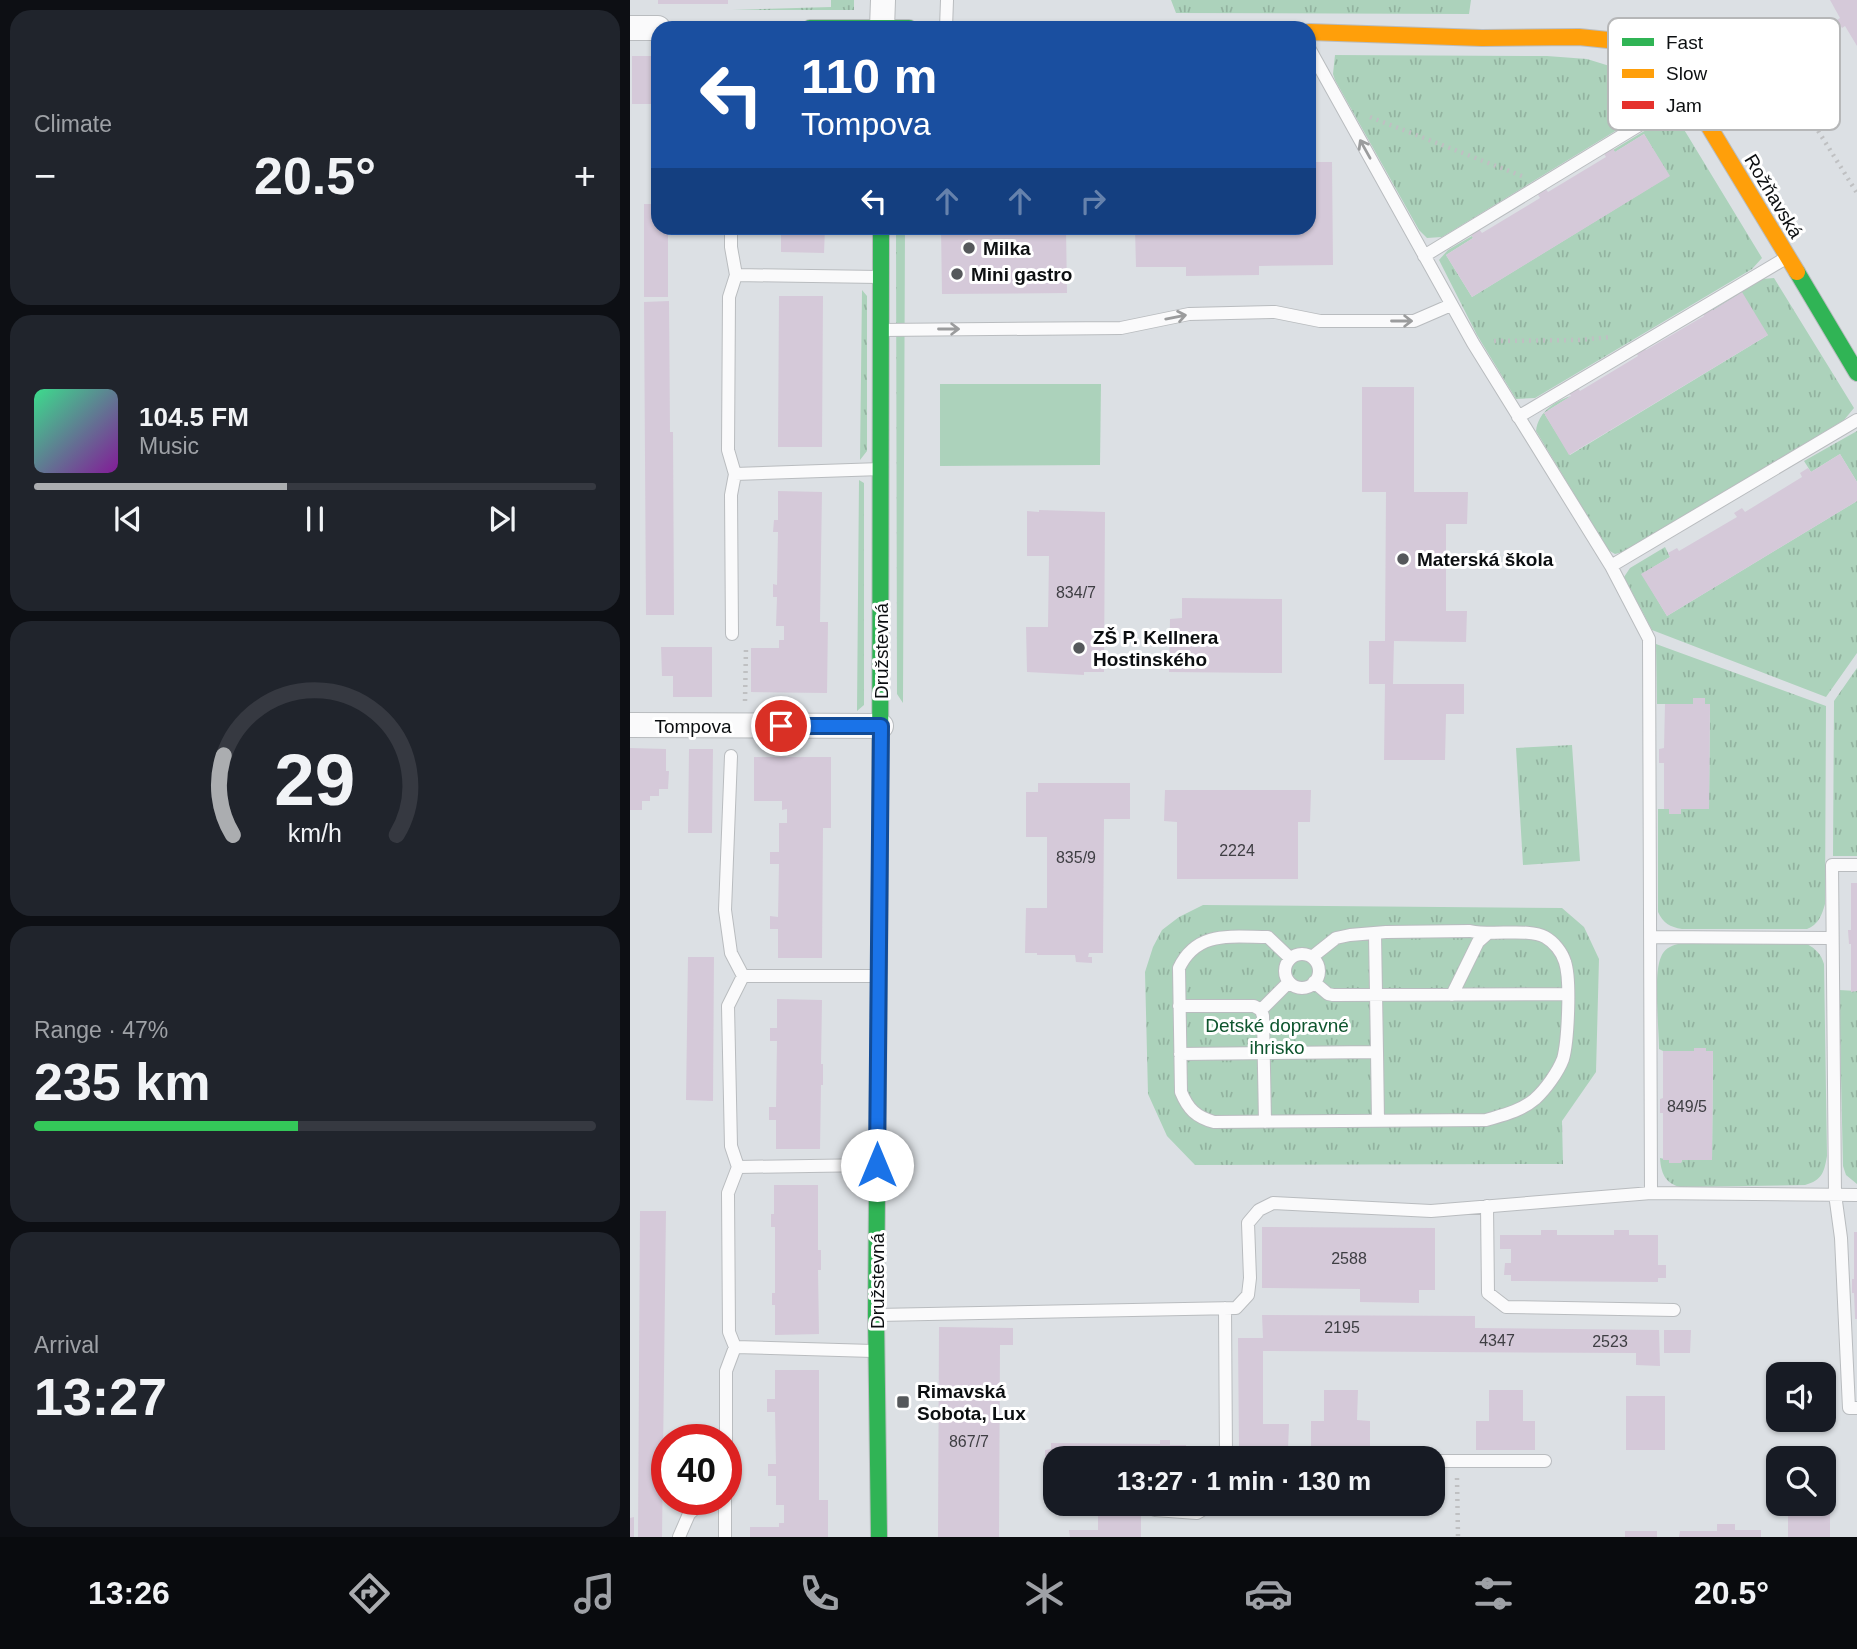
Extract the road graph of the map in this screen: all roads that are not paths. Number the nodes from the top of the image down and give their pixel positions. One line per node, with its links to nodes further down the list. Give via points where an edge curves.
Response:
1 (883, 0): 3 (street)
2 (947, 0): 4 (lane)
3 (882, 21)
4 (946, 21)
5 (630, 28): 6 (street)
6 (651, 28)
7 (1316, 32): 8 (street, Rožňavská)
8 (1608, 40)
9 (1316, 60): 14 (lane, one-way to 9)
10 (1631, 130): 14 (lane)
11 (1710, 130): 15 (street, Rožňavská)
12 (731, 235): 16 (lane)
13 (881, 235): 17 (street, Družstevná)
14 (1424, 256): 18 (lane)
15 (1786, 258): 20 (street, Rožňavská); 21 (lane)
16 (736, 275): 17 (lane); 24 (lane, via 729,297 728,450)
17 (881, 277): 19 (street, Družstevná)
18 (1451, 305): 19 (lane, one-way to 18, via 1121,328 1189,314 1275,312 1320,321 1414,321); 21 (lane)
19 (881, 330): 23 (street, Družstevná)
20 (1857, 373)
21 (1518, 417): 25 (lane)
22 (1857, 420): 25 (lane)
23 (881, 469): 24 (lane); 28 (street, Družstevná)
24 (735, 474): 26 (lane, via 731,495)
25 (1611, 566): 33 (lane, via 1649,639)
26 (732, 634)
27 (630, 725): 28 (street, Tompova)
28 (881, 726): 38 (street, Družstevná)
29 (731, 756): 37 (lane, via 725,910 731,953)
30 (1857, 865): 34 (lane, via 1832,865)
31 (1376, 934): 32 (lane); 35 (lane, via 1336,938); 42 (lane)
32 (1487, 934): 41 (lane, via 1545,937 1559,948 1565,962); 43 (lane, via 1478,942)
33 (1650, 937): 34 (lane); 53 (lane)
34 (1831, 938): 54 (lane)
35 (1312, 957): 36 (lane, via 1305,953); 40 (lane, via 1319,970)
36 (1290, 958): 39 (lane, via 1284,971); 44 (lane, via 1268,937 1208,940 1189,951 1179,968)
37 (743, 976): 38 (lane); 52 (lane, via 728,1006 731,1146)
38 (879, 976): 51 (street, Družstevná)
39 (1289, 982): 40 (lane, via 1299,988); 45 (lane)
40 (1314, 982): 42 (lane, via 1328,994)
41 (1567, 994): 43 (lane); 49 (lane, via 1562,1062 1535,1099 1512,1113 1486,1120)
42 (1377, 995): 43 (lane); 46 (lane)
43 (1452, 995)
44 (1179, 1006): 45 (lane, via 1254,1006); 48 (lane)
45 (1261, 1010): 47 (lane)
46 (1377, 1052): 47 (lane); 49 (lane)
47 (1264, 1053): 48 (lane); 50 (lane)
48 (1180, 1054): 50 (lane, via 1181,1092 1194,1114 1214,1122)
49 (1378, 1121): 50 (lane)
50 (1265, 1122)
51 (877, 1165): 52 (lane); 59 (street, Družstevná)
52 (738, 1167): 60 (lane, via 728,1194 729,1332)
53 (1651, 1193): 54 (lane); 56 (lane)
54 (1835, 1194): 55 (lane); 62 (lane, via 1849,1408)
55 (1857, 1195)
56 (1487, 1206): 57 (lane, via 1431,1211 1273,1203 1248,1223 1248,1295 1236,1308); 58 (lane, via 1488,1293 1506,1307)
57 (1225, 1308): 59 (lane); 64 (lane)
58 (1674, 1310)
59 (876, 1315): 61 (street, Družstevná)
60 (735, 1347): 61 (lane); 63 (lane, via 726,1371)
61 (877, 1351): 71 (street, Družstevná)
62 (1857, 1408)
63 (726, 1424)
64 (1227, 1446)
65 (1445, 1461): 66 (lane)
66 (1545, 1461)
67 (689, 1515): 69 (lane)
68 (725, 1515): 70 (lane)
69 (680, 1537)
70 (725, 1537)
71 (879, 1537)

